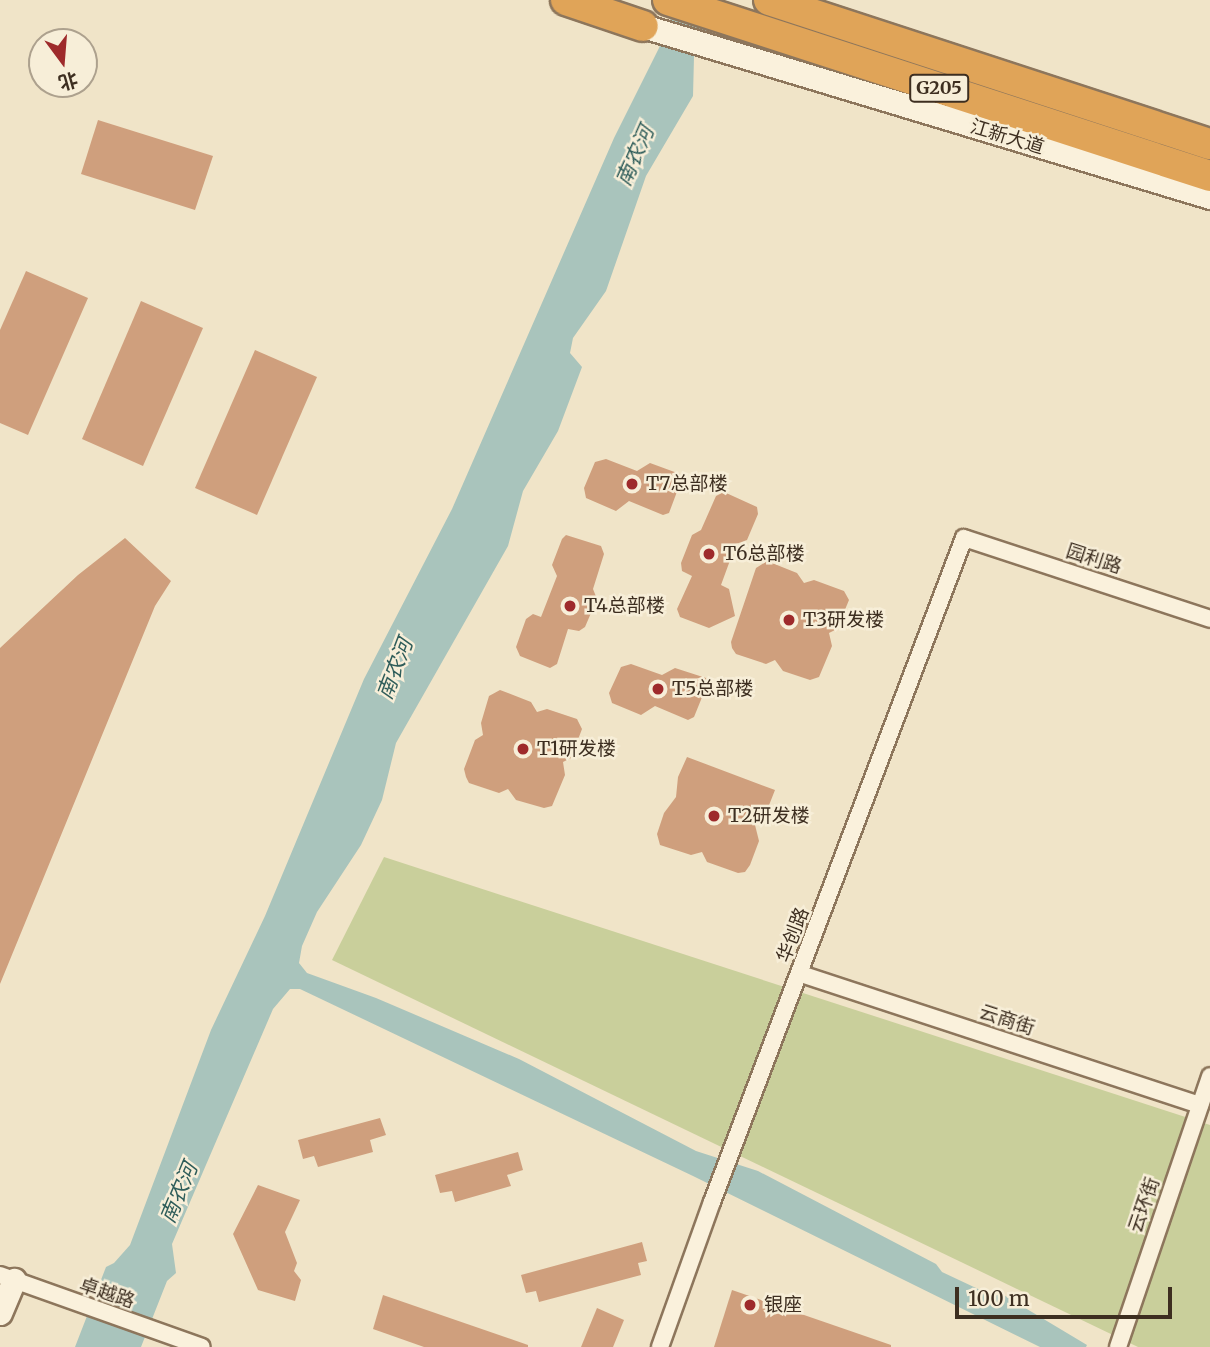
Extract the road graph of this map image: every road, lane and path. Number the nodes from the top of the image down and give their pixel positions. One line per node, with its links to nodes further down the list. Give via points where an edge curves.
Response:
1 (566, 0): 5 (highway)
2 (668, 0): 8 (highway, 江新大道 / G205)
3 (769, 0): 7 (highway, G205)
4 (814, 0): 6 (street)
5 (643, 26): 9 (street, 江新大道)
6 (1210, 130)
7 (1210, 144)
8 (1210, 176)
9 (1210, 197)
10 (964, 538): 11 (street, 园利路); 12 (street, 华创路)
11 (1210, 619)
12 (801, 974): 14 (street, 云商街); 18 (street, 华创路)
13 (1210, 1076): 14 (street, 云环街)
14 (1200, 1105): 19 (street, 云环街)
15 (7, 1278): 16 (street); 17 (street, 卓越路)
16 (0, 1313)
17 (202, 1347)
18 (660, 1347)
19 (1118, 1347)

